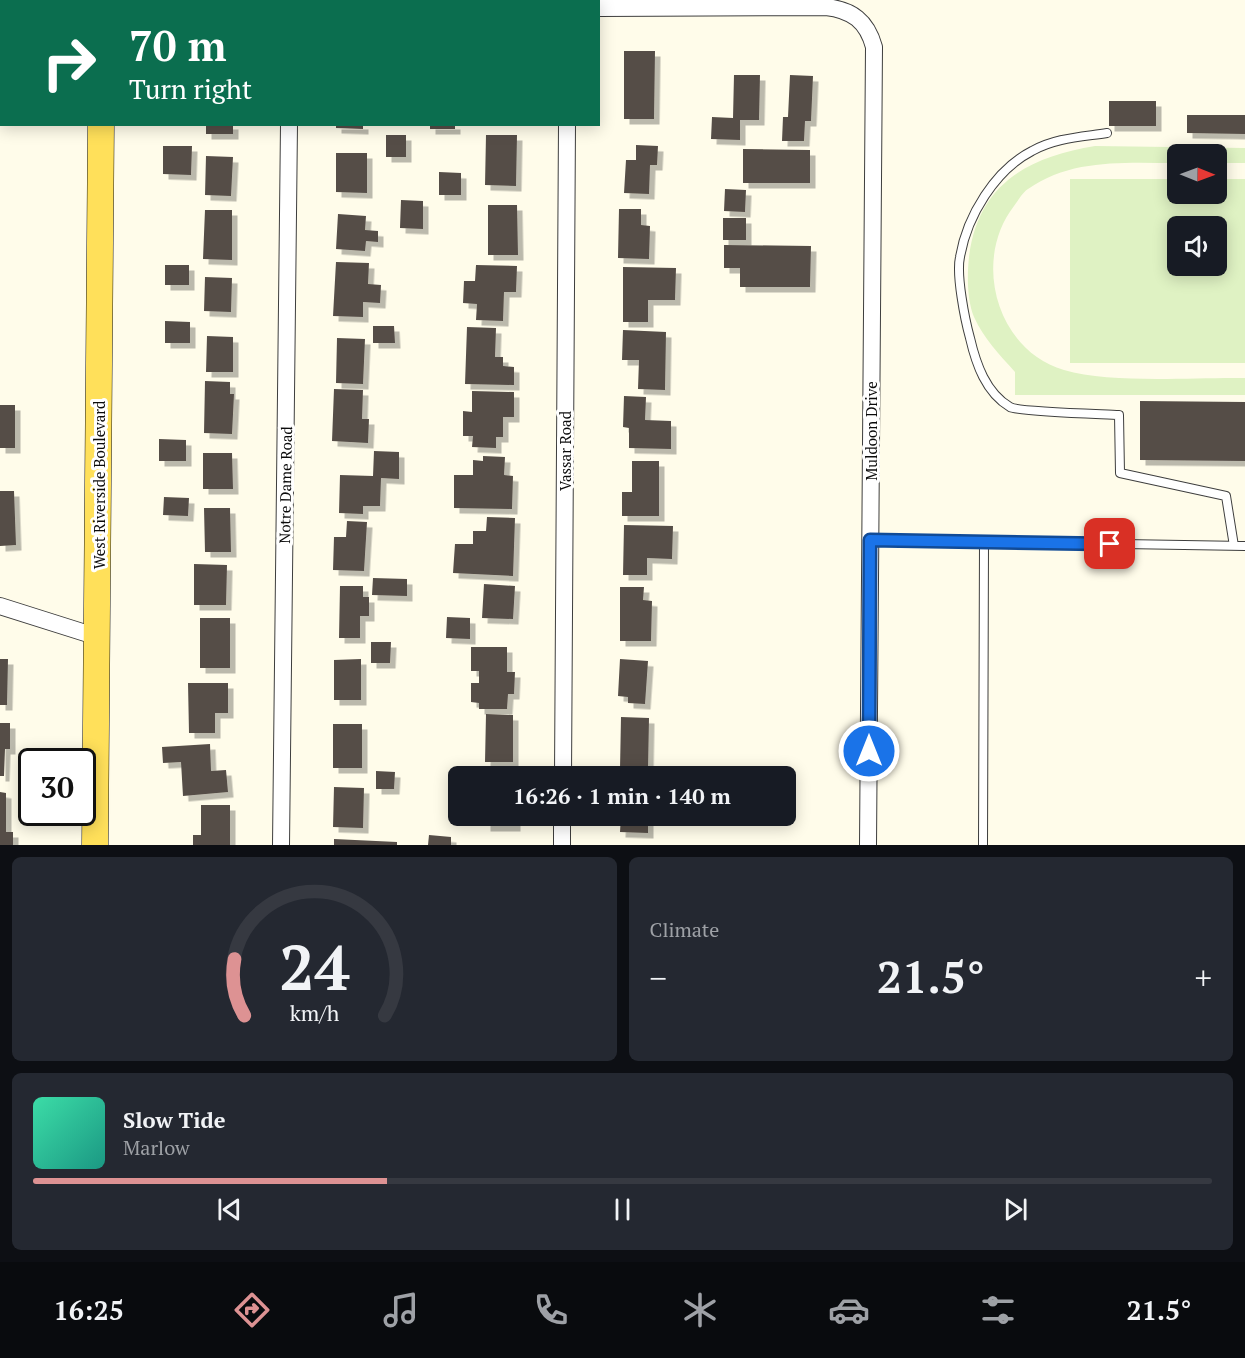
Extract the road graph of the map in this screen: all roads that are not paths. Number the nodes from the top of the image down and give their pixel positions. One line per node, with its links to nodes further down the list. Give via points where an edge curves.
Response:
1 (600, 8): 6 (street, Muldoon Drive, via 826,7 850,12 870,33 874,47)
2 (101, 126): 11 (main road, West Riverside Boulevard)
3 (289, 126): 15 (street, Notre Dame Road)
4 (567, 126): 12 (street, Vassar Road)
5 (1107, 134): 8 (lane, via 1061,139 1031,151 1001,174 979,202 959,258 965,321 977,366 998,399 1013,409 1119,415 1120,473 1226,496)
6 (870, 540): 7 (lane); 17 (street, Muldoon Drive)
7 (984, 542): 8 (lane); 18 (lane)
8 (1234, 546): 9 (lane)
9 (1245, 546)
10 (0, 606): 11 (street)
11 (98, 637): 14 (main road, West Riverside Boulevard)
12 (563, 766)
13 (562, 826): 16 (street)
14 (95, 845)
15 (281, 845)
16 (562, 845)
17 (868, 845)
18 (983, 845)

